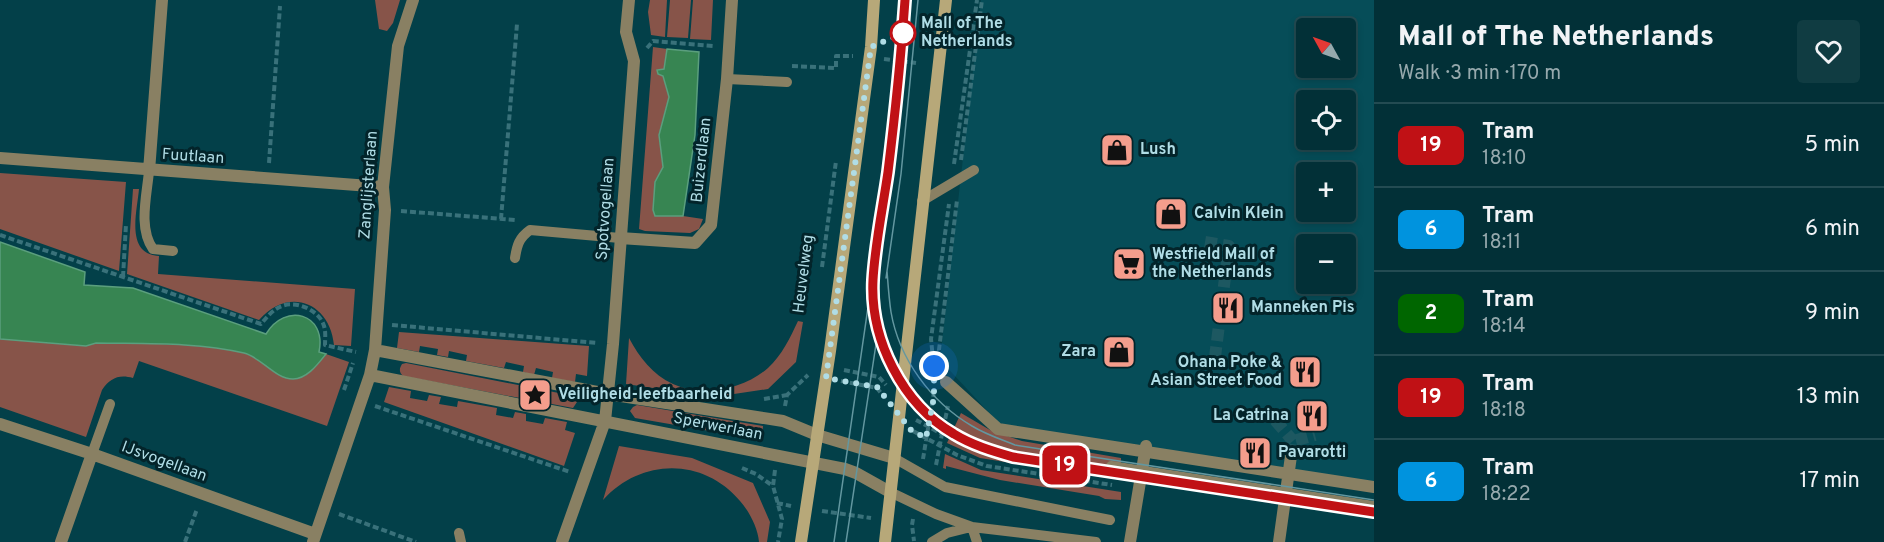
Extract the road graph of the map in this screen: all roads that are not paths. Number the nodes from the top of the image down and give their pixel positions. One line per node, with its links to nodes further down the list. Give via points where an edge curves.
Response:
1 (162, 0): 11 (street)
2 (413, 0): 12 (street, Zanglijsterlaan, via 398,46)
3 (629, 0): 14 (street, Spotvogellaan, via 626,32 634,61)
4 (732, 0): 7 (street, Buizerdlaan)
5 (874, 0): 24 (main road, via 871,47)
6 (946, 0): 13 (main road)
7 (728, 79): 8 (lane); 14 (street, Buizerdlaan, via 711,225 695,243)
8 (787, 82)
9 (0, 158): 11 (street, Fuutlaan)
10 (974, 170): 13 (lane)
11 (149, 171): 12 (street, Fuutlaan); 15 (lane, via 146,240 153,249)
12 (384, 187): 17 (street, Zanglijsterlaan)
13 (922, 201): 28 (main road)
14 (620, 238): 16 (lane, via 530,230 517,245); 20 (street, Spotvogellaan)
15 (173, 251)
16 (515, 258)
17 (375, 350): 18 (street, Zanglijsterlaan); 20 (street, Sperwerlaan)
18 (370, 375): 22 (street, Sperwerlaan); 39 (street, Zanglijsterlaan)
19 (940, 384): 25 (street, via 998,429)
20 (608, 394): 22 (street, Spotvogellaan); 24 (street, Sperwerlaan, via 783,421)
21 (110, 404): 26 (lane)
22 (605, 421): 29 (street, Sperwerlaan); 41 (street, Spotvogellaan)
23 (0, 424): 26 (street, IJsvogellaan)
24 (817, 435): 28 (street, Sperwerlaan); 29 (main road)
25 (1146, 448): 31 (street); 32 (street)
26 (92, 454): 39 (street, IJsvogellaan); 40 (street)
27 (1291, 456): 32 (street)
28 (894, 458): 34 (main road); 37 (lane, via 945,487)
29 (813, 464): 34 (street, Sperwerlaan, via 856,473); 42 (main road)
30 (1111, 466): 31 (lane)
31 (1142, 471): 35 (lane); 47 (street)
32 (1288, 474): 33 (street); 35 (street)
33 (1374, 487)
34 (890, 492): 38 (lane); 43 (main road)
35 (1286, 492): 36 (lane); 48 (street)
36 (1374, 506)
37 (1110, 520)
38 (972, 527): 44 (lane, via 947,533); 45 (lane); 46 (lane)
39 (314, 538)
40 (61, 542)
41 (562, 542)
42 (801, 542)
43 (885, 542)
44 (932, 542)
45 (976, 542)
46 (1096, 542)
47 (1130, 542)
48 (1279, 542)

